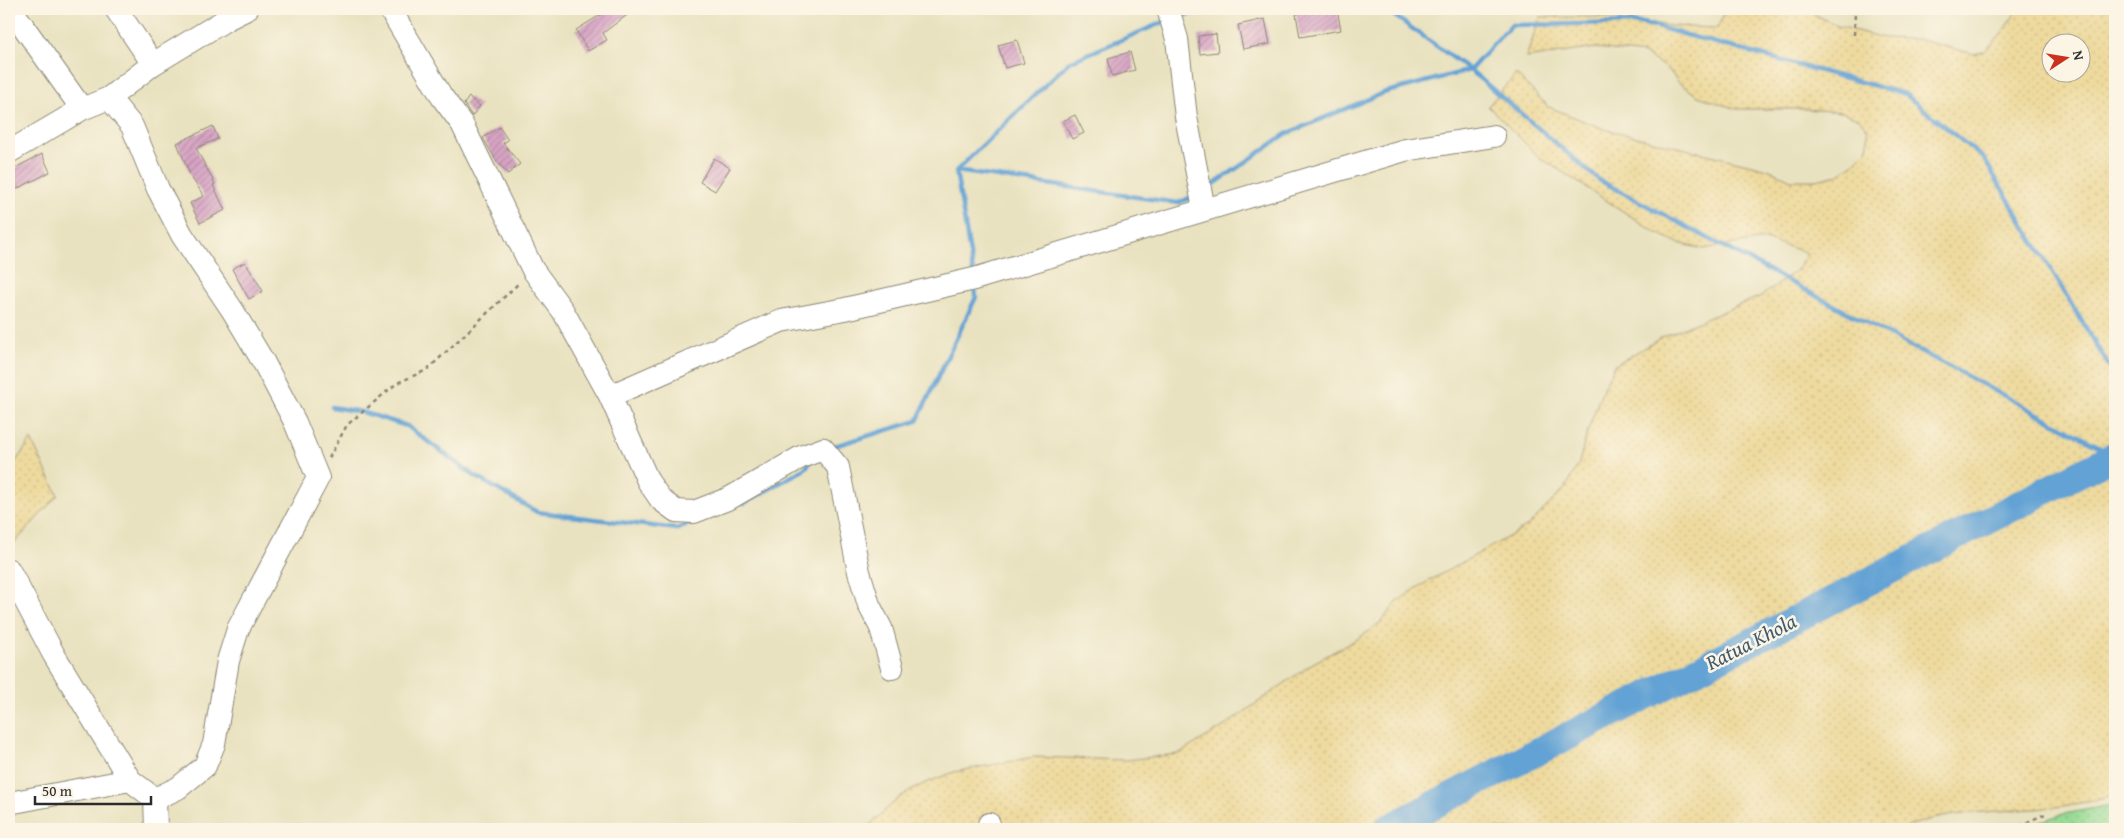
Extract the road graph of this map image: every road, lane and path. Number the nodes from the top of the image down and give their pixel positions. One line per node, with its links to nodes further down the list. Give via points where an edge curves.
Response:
1 (11, 9): 12 (street)
2 (116, 9): 10 (street)
3 (247, 9): 10 (street)
4 (390, 9): 16 (street, via 442,97 462,124)
5 (1168, 9): 15 (street, via 1177,39 1186,117)
6 (1842, 9): 8 (path)
7 (1857, 9): 8 (path)
8 (1855, 13): 9 (path)
9 (1854, 34)
10 (153, 64): 11 (street)
11 (109, 98): 12 (street); 18 (street, via 132,126 158,189 182,235 264,363 295,422)
12 (82, 109): 14 (street)
13 (1494, 136): 15 (street, via 1405,150)
14 (9, 152)
15 (1204, 209): 17 (street, via 974,279 782,321)
16 (533, 270): 17 (street, via 564,311); 18 (path, via 427,370 397,383 347,425)
17 (610, 396): 20 (street, via 648,481 661,500 676,510 694,512 730,498 801,457 823,449 838,467 859,572 869,605 881,628)
18 (318, 478): 22 (street, via 238,629 228,661 214,744 205,766 178,788)
19 (9, 570): 21 (street, via 54,655)
20 (892, 668)
21 (130, 780): 22 (street); 23 (street)
22 (155, 799): 25 (street)
23 (9, 803)
24 (2045, 814): 26 (path)
25 (156, 829)
26 (2012, 829)

